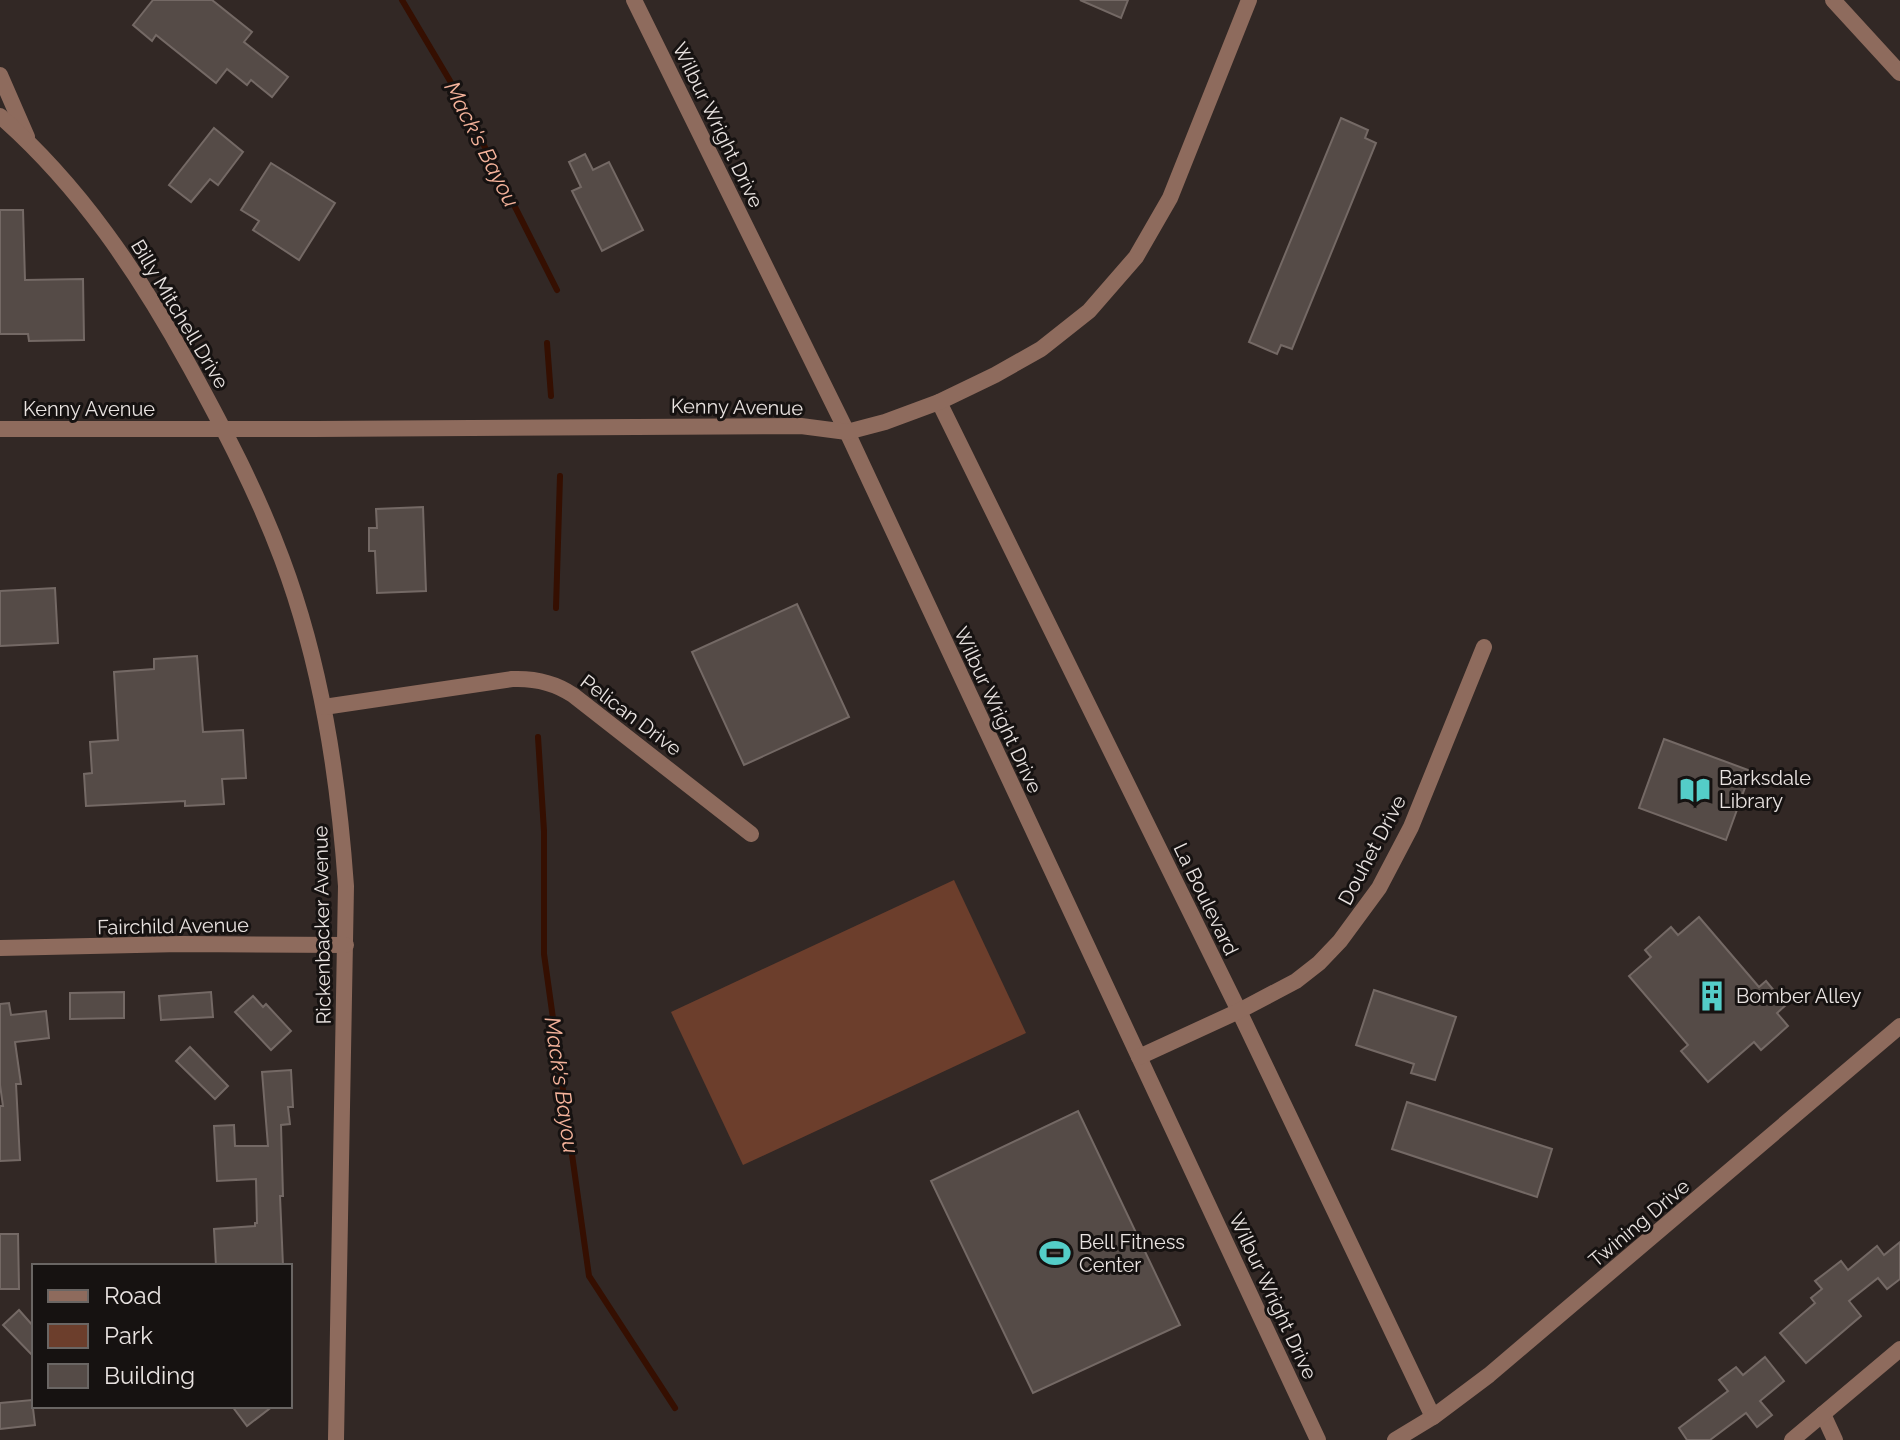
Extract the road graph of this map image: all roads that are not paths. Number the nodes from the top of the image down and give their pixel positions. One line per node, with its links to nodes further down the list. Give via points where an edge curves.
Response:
1 (634, 0): 11 (street, Wilbur Wright Drive)
2 (1249, 0): 8 (street, Kenny Avenue, via 1170,198 1136,257 1089,311 1041,349)
3 (1833, 0): 4 (street)
4 (1900, 73)
5 (0, 75): 7 (street)
6 (0, 116): 7 (street, Billy Mitchell Drive)
7 (30, 142): 10 (street, Billy Mitchell Drive, via 129,264)
8 (939, 402): 11 (street, Kenny Avenue); 17 (street, La Boulevard)
9 (0, 429): 10 (street, Kenny Avenue)
10 (224, 429): 11 (street, Kenny Avenue, via 801,426); 13 (street, Rickenbacker Avenue, via 282,560)
11 (847, 432): 19 (street, Wilbur Wright Drive)
12 (1484, 647): 17 (street, Douhet Drive, via 1411,827 1379,888 1319,963)
13 (324, 707): 14 (street, Pelican Drive, via 512,679 543,681 573,695); 15 (street, Rickenbacker Avenue, via 342,829)
14 (751, 834)
15 (346, 945): 16 (street, Fairchild Avenue); 23 (street, Rickenbacker Avenue)
16 (0, 948)
17 (1239, 1011): 19 (street, Douhet Drive); 22 (street, La Boulevard)
18 (1900, 1026): 22 (street, Twining Drive, via 1534,1338)
19 (1139, 1057): 24 (street, Wilbur Wright Drive)
20 (1900, 1349): 21 (street)
21 (1823, 1414): 26 (street); 27 (street)
22 (1433, 1417): 25 (street, Twining Drive)
23 (336, 1440)
24 (1318, 1440)
25 (1395, 1440)
26 (1792, 1440)
27 (1835, 1440)

